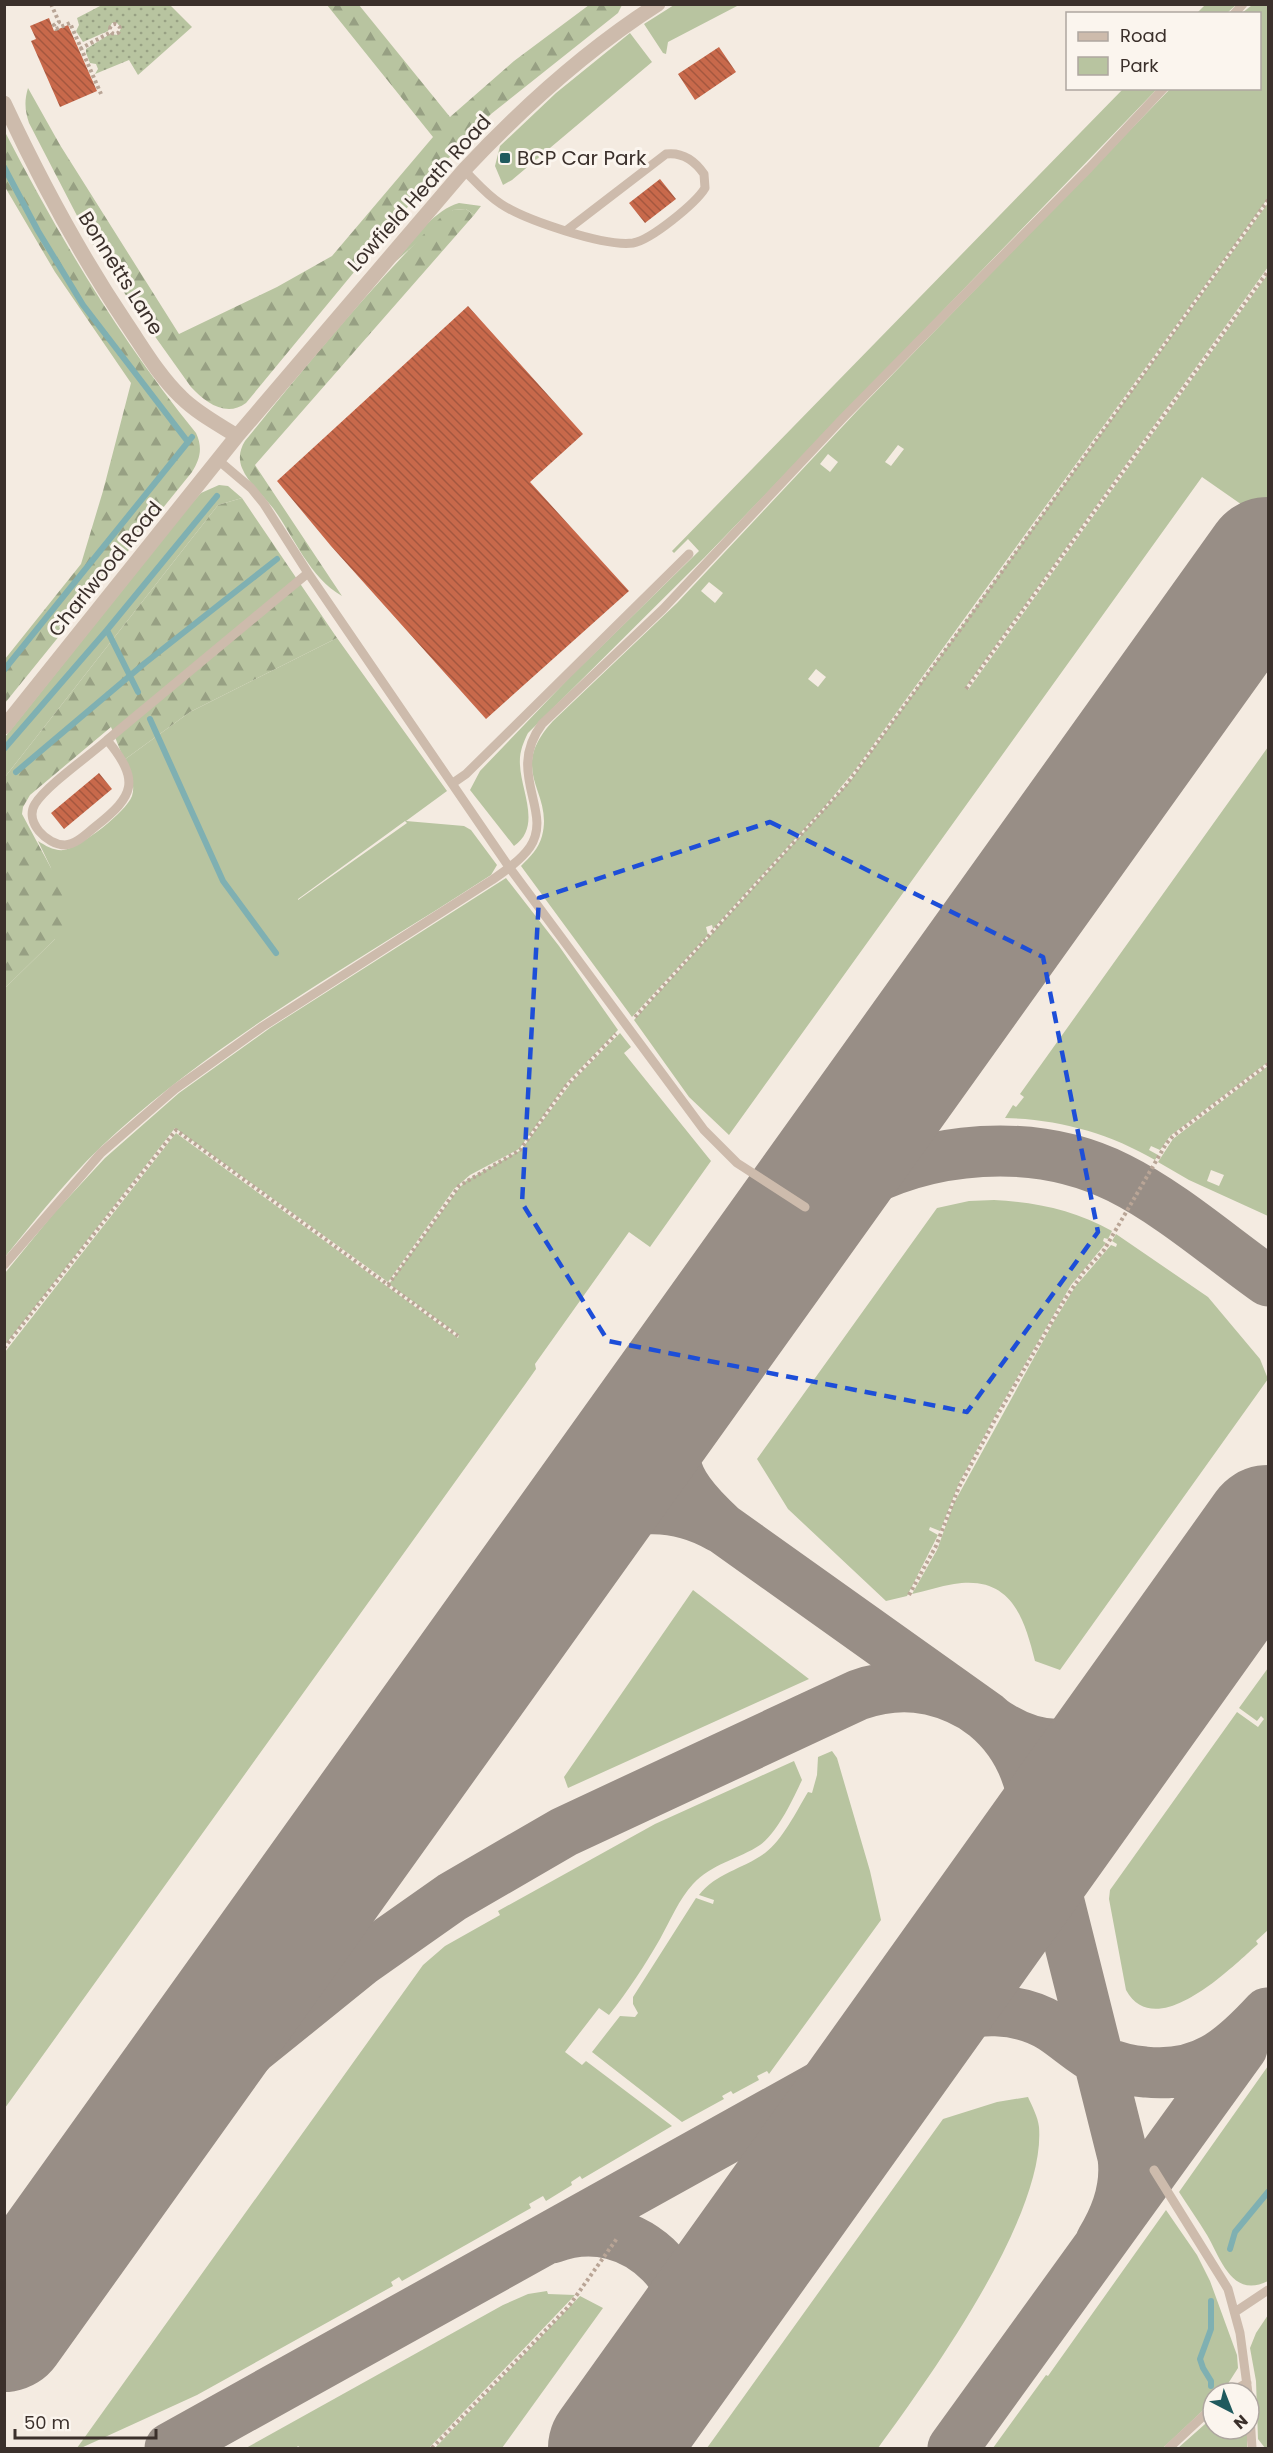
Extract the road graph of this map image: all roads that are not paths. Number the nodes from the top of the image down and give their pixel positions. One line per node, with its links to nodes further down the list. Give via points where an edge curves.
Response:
1 (658, 4): 4 (street, Lowfield Heath Road, via 581,60)
2 (1162, 90): 13 (lane, via 663,609 542,724 527,761 538,823 536,833 527,851)
3 (4, 103): 6 (street, Bonnetts Lane, via 57,211 157,367 190,406)
4 (464, 170): 5 (lane, via 502,205); 6 (street, Lowfield Heath Road)
5 (567, 230): 5 (lane, via 609,241 637,242 698,197 705,188 704,174 685,157 666,154)
6 (237, 436): 7 (street, Charlwood Road)
7 (218, 460): 9 (lane, via 251,488); 10 (street, Charlwood Road)
8 (689, 554): 12 (lane)
9 (308, 573): 11 (lane); 12 (lane)
10 (4, 727)
11 (107, 740): 11 (lane, via 128,779 124,801 74,842 50,840 33,821 35,805)
12 (453, 783): 13 (lane)
13 (509, 867): 14 (lane, via 722,1150); 15 (lane, via 262,1027 175,1089 101,1153)
14 (805, 1207)
15 (4, 1265)
16 (1154, 2170): 18 (lane, via 1219,2273)
17 (1269, 2290): 18 (lane)
18 (1235, 2312): 19 (lane)
19 (1246, 2381)
20 (1201, 2418): 21 (lane)
21 (1169, 2448)

